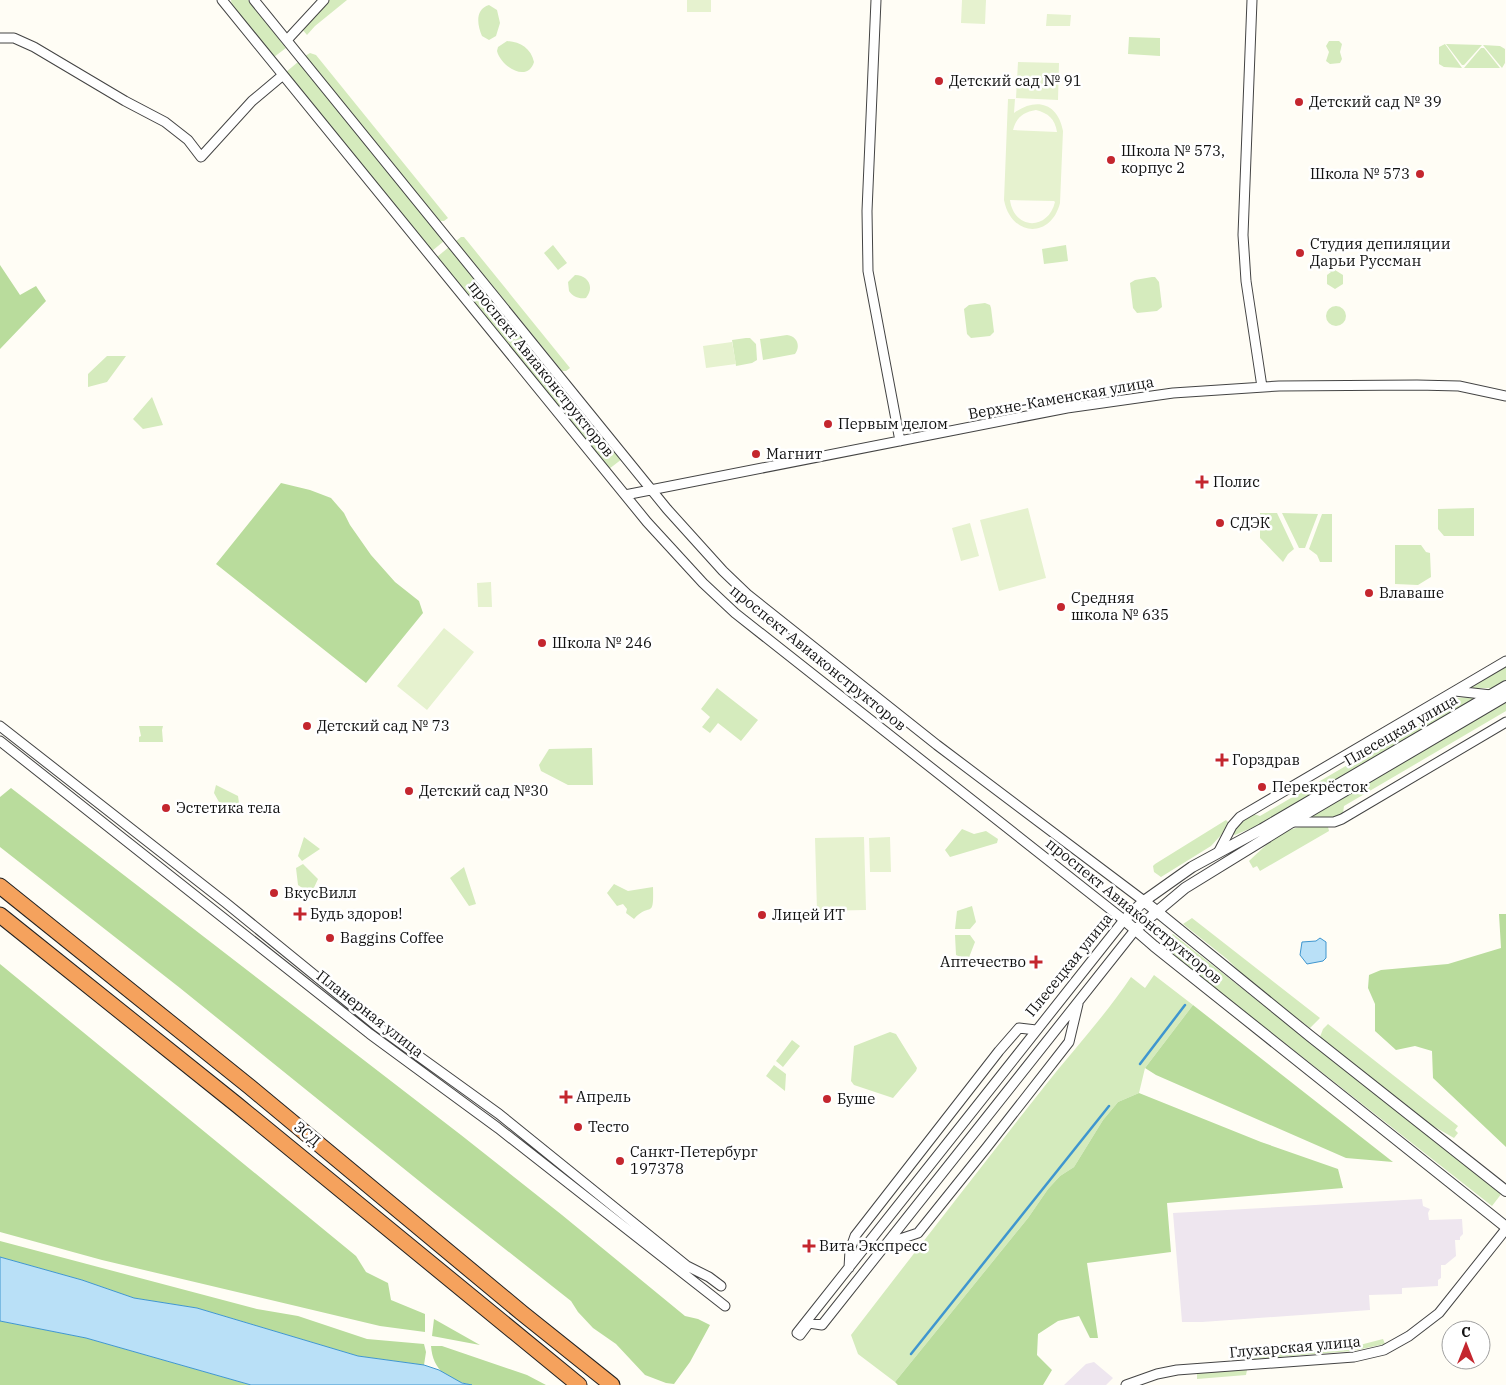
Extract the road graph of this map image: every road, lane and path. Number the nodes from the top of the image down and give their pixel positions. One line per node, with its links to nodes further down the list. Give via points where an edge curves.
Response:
1 (222, 0): 8 (street, проспект Авиаконструкторов)
2 (254, 0): 7 (street, проспект Авиаконструкторов)
3 (324, 0): 7 (street)
4 (876, 0): 11 (street, via 867,210 868,271)
5 (1252, 0): 9 (street, via 1243,235 1246,281)
6 (0, 38): 8 (street, via 14,38 34,47 165,122 188,140 201,157 252,101)
7 (287, 40): 12 (street, проспект Авиаконструкторов)
8 (283, 75): 13 (street, проспект Авиаконструкторов)
9 (1262, 387): 10 (street, Верхне-Каменская улица, via 1443,386); 11 (street, Верхне-Каменская улица, via 1135,397)
10 (1506, 396)
11 (900, 441): 12 (street, Верхне-Каменская улица)
12 (652, 489): 13 (street, Верхне-Каменская улица); 25 (street, проспект Авиаконструкторов, via 747,594 937,745)
13 (625, 495): 28 (street, проспект Авиаконструкторов, via 685,564 735,613)
14 (1506, 661): 16 (street)
15 (1506, 686): 17 (street, Плесецкая улица)
16 (1455, 691): 17 (street); 23 (street, via 1240,816)
17 (1491, 695): 23 (street, Плесецкая улица, via 1262,830)
18 (1506, 696): 22 (street, Плесецкая улица)
19 (1506, 722): 22 (street, via 1342,819 1334,822)
20 (0, 726): 36 (street, Планерная улица, via 377,1026 499,1114 687,1266)
21 (0, 741): 37 (street, Планерная улица, via 370,1034 498,1128)
22 (1292, 822): 26 (street, Плесецкая улица, via 1184,888)
23 (1219, 851): 25 (street, Плесецкая улица)
24 (0, 886): 39 (highway, ЗСД)
25 (1144, 901): 26 (street, проспект Авиаконструкторов); 28 (street, Плесецкая улица)
26 (1157, 911): 29 (street, Плесецкая улица); 32 (street, проспект Авиаконструкторов)
27 (0, 915): 38 (highway, ЗСД)
28 (1124, 920): 29 (street, проспект Авиаконструкторов); 31 (street, Плесецкая улица)
29 (1135, 930): 30 (street, Плесецкая улица); 33 (street, проспект Авиаконструкторов)
30 (1078, 1001): 34 (street, Плесецкая улица); 34 (street, via 1069,1042 988,1147 918,1233)
31 (1036, 1030): 35 (street, Плесецкая улица); 35 (street, via 1019,1028 948,1116 855,1236)
32 (1506, 1191)
33 (1506, 1228): 40 (street, Глухарская улица, via 1439,1313 1384,1350 1354,1357 1177,1370)
34 (888, 1243): 35 (street, Плесецкая улица, via 822,1325 809,1323 798,1334)
35 (849, 1268)
36 (721, 1286)
37 (725, 1306)
38 (579, 1385)
39 (612, 1385)
40 (1126, 1385)

